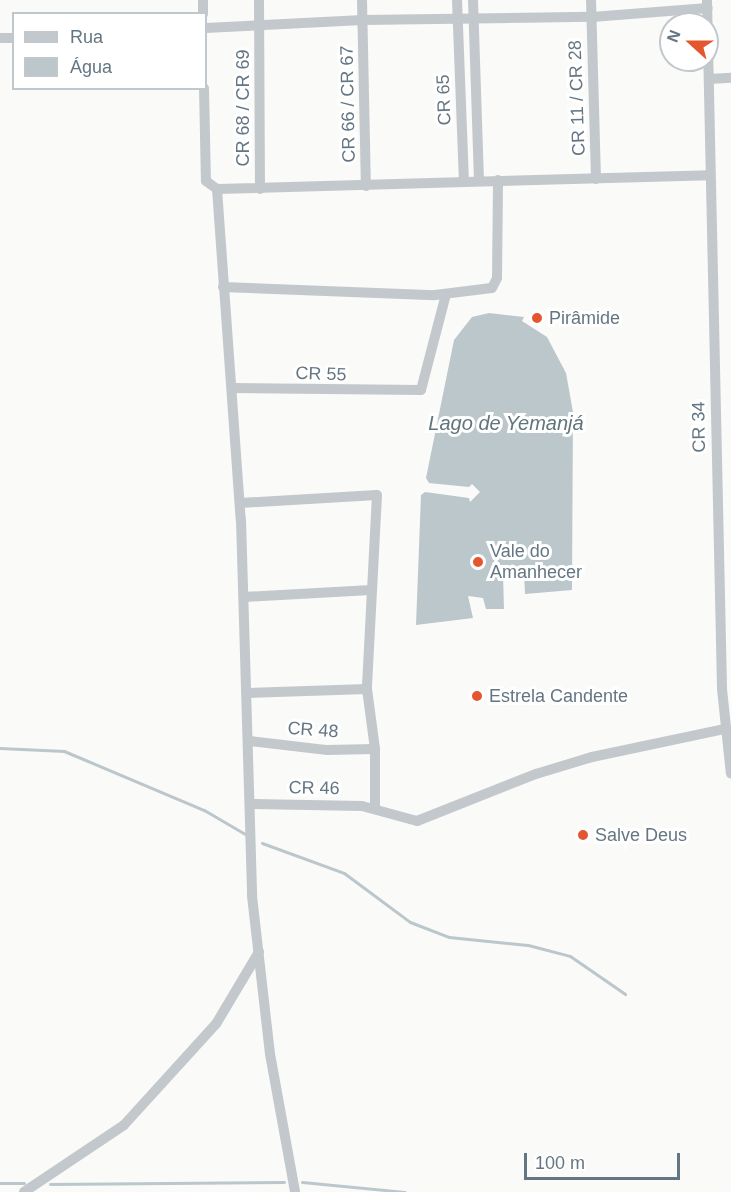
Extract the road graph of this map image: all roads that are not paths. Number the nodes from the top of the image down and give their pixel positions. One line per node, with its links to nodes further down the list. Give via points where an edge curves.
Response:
1 (259, 0): 11 (street, CR 68 / CR 69)
2 (362, 0): 9 (street, CR 66 / CR 67)
3 (457, 0): 8 (street, CR 65)
4 (473, 0): 10 (street)
5 (591, 0): 7 (street, CR 11 / CR 28)
6 (708, 4): 7 (street); 14 (street, CR 34)
7 (592, 17): 10 (street); 17 (street, CR 11 / CR 28)
8 (458, 18): 9 (street); 10 (street); 20 (street, CR 65)
9 (363, 20): 11 (street); 21 (street, CR 66 / CR 67)
10 (474, 20): 18 (street)
11 (259, 26): 12 (street); 23 (street, CR 68 / CR 69)
12 (207, 28)
13 (731, 78): 14 (street)
14 (709, 79): 16 (street, CR 34)
15 (204, 90): 22 (street, via 206,182)
16 (710, 175): 17 (street); 30 (street, CR 34)
17 (596, 179): 19 (street)
18 (479, 180): 19 (street); 20 (street)
19 (498, 180): 25 (street, via 495,284)
20 (464, 181): 21 (street)
21 (366, 186): 23 (street)
22 (217, 189): 23 (street); 24 (street)
23 (260, 189)
24 (223, 287): 25 (street); 26 (street)
25 (446, 294): 26 (street, CR 55, via 422,389 410,393)
26 (232, 388): 27 (street)
27 (240, 504): 28 (street, via 377,495); 29 (street)
28 (370, 590): 29 (street); 31 (street)
29 (244, 597): 32 (street)
30 (727, 688): 33 (street, CR 34)
31 (367, 689): 32 (street); 35 (street)
32 (248, 693): 34 (street)
33 (725, 729): 36 (street, CR 34); 38 (street, CR 46, via 592,757 417,821)
34 (250, 741): 35 (street, CR 48, via 327,750); 37 (street)
35 (375, 749): 38 (street)
36 (731, 774)
37 (252, 804): 38 (street, CR 46); 39 (street, via 252,896)
38 (375, 809)
39 (259, 952): 40 (street, via 216,1024 124,1125); 41 (street, via 270,1054)
40 (24, 1192)
41 (295, 1192)

